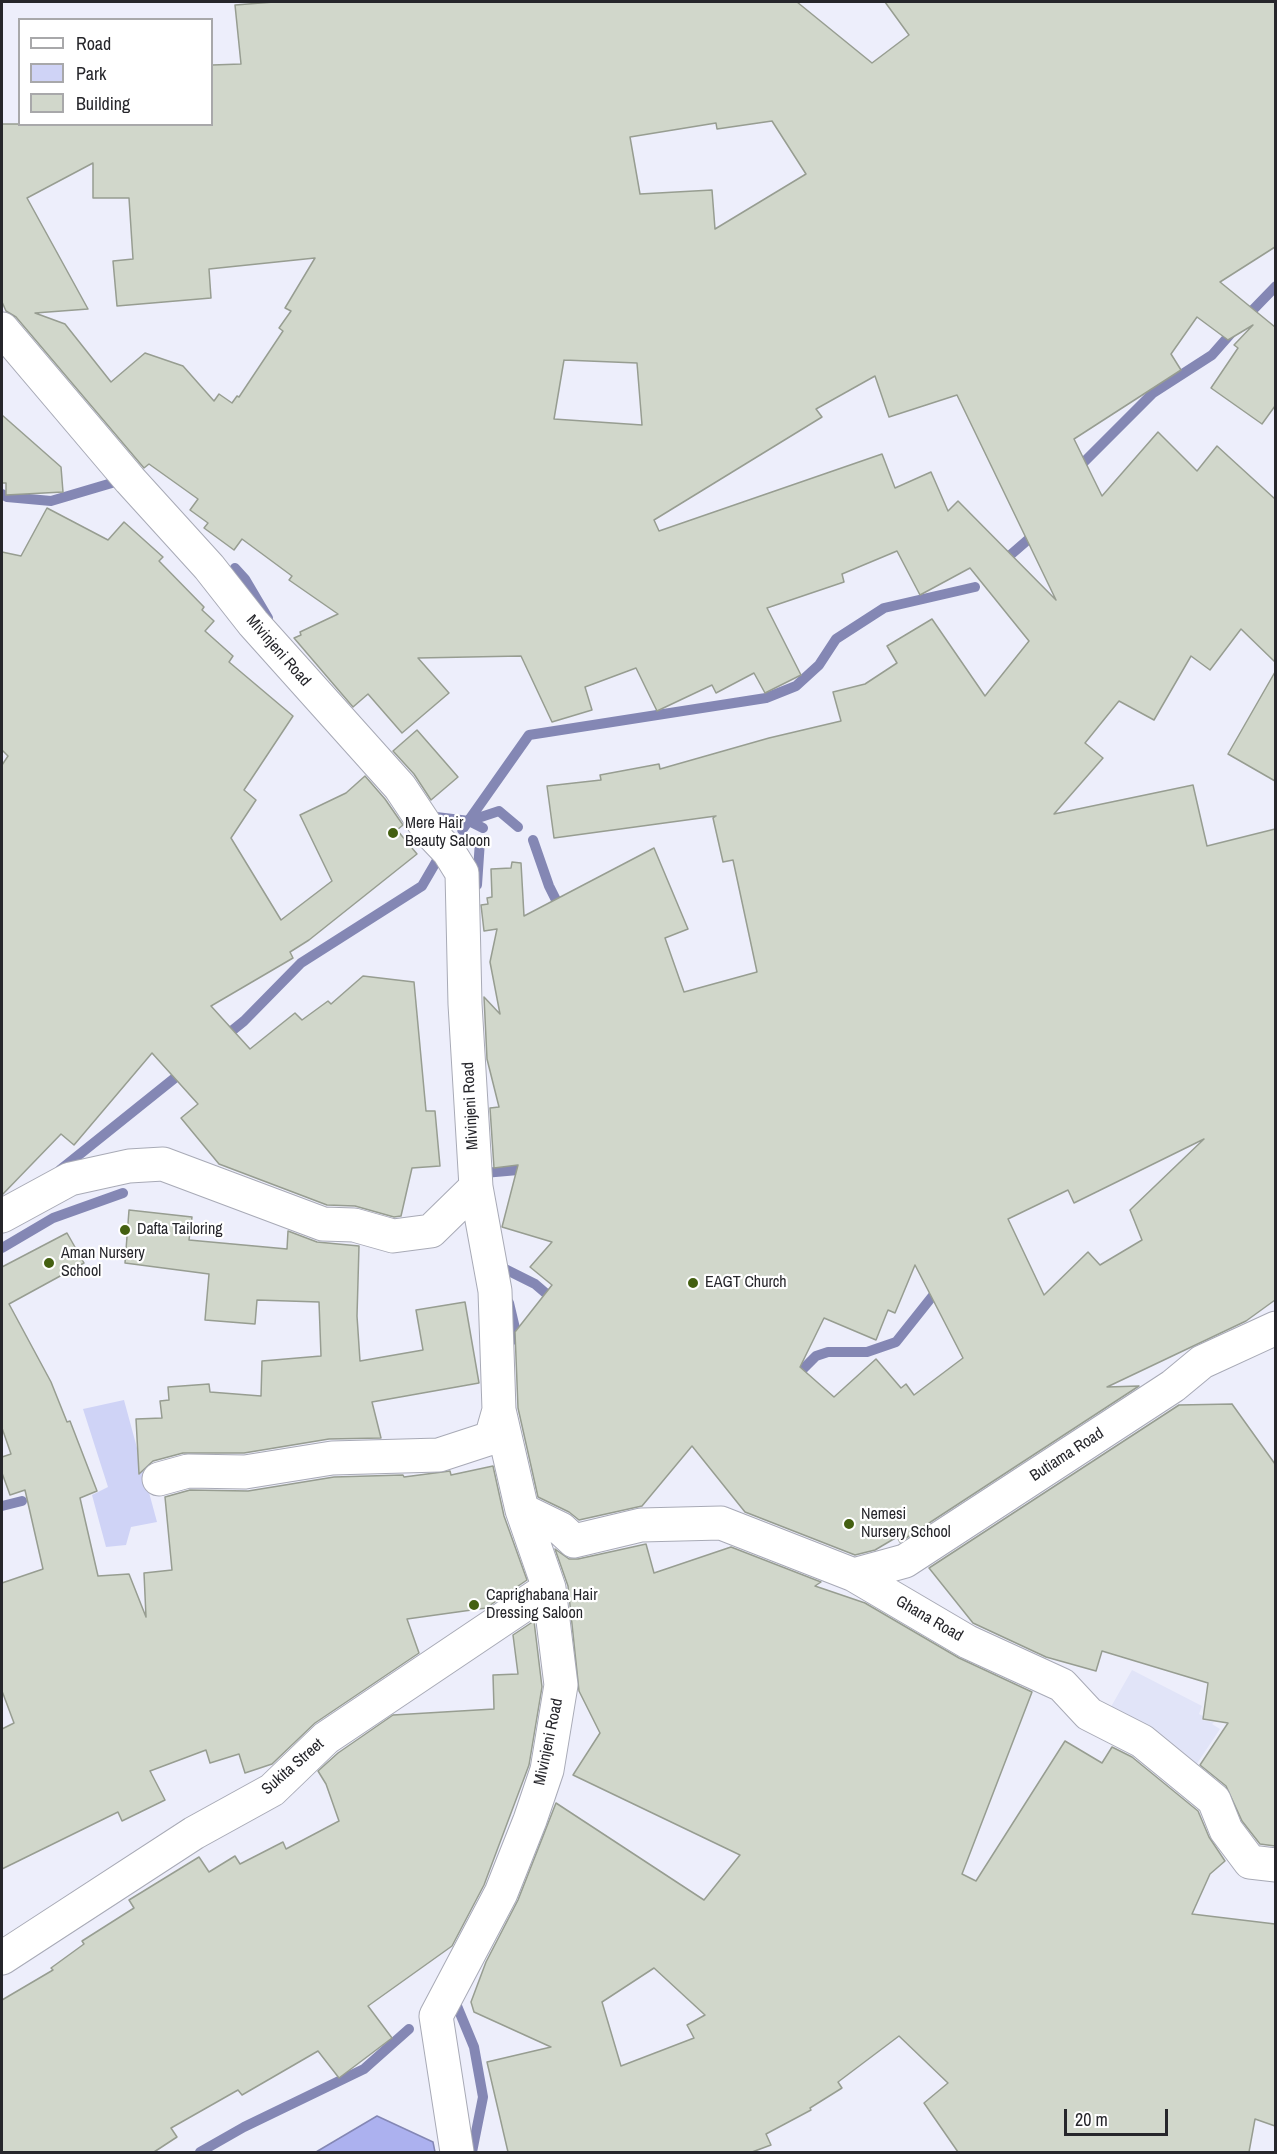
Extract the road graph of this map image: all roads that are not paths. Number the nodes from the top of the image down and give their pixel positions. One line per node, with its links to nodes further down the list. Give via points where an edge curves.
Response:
1 (2, 330): 2 (street, Mivinjeni Road, via 209,567 253,623 400,787 462,873)
2 (476, 1187): 3 (street, via 431,1231 393,1236 354,1225 323,1224 164,1164 129,1166 70,1179); 5 (street, Mivinjeni Road, via 495,1291)
3 (2, 1216)
4 (1275, 1328): 8 (street, Butiama Road, via 1202,1362 1173,1386 905,1561)
5 (499, 1410): 6 (street, via 491,1438 440,1455 332,1458 245,1472 188,1471); 7 (street, Mivinjeni Road)
6 (159, 1479)
7 (522, 1510): 8 (street, Ghana Road, via 561,1529 574,1541 641,1526 721,1523); 9 (street, Mivinjeni Road)
8 (854, 1575): 10 (street, Ghana Road, via 968,1642 1062,1685 1089,1714 1142,1741 1214,1800 1226,1830 1250,1862)
9 (549, 1588): 11 (street, Sukita Street, via 327,1738 272,1790 194,1833); 12 (street, Mivinjeni Road, via 561,1685 547,1770 501,1893 436,2016)
10 (1275, 1865)
11 (2, 1958)
12 (457, 2152)

